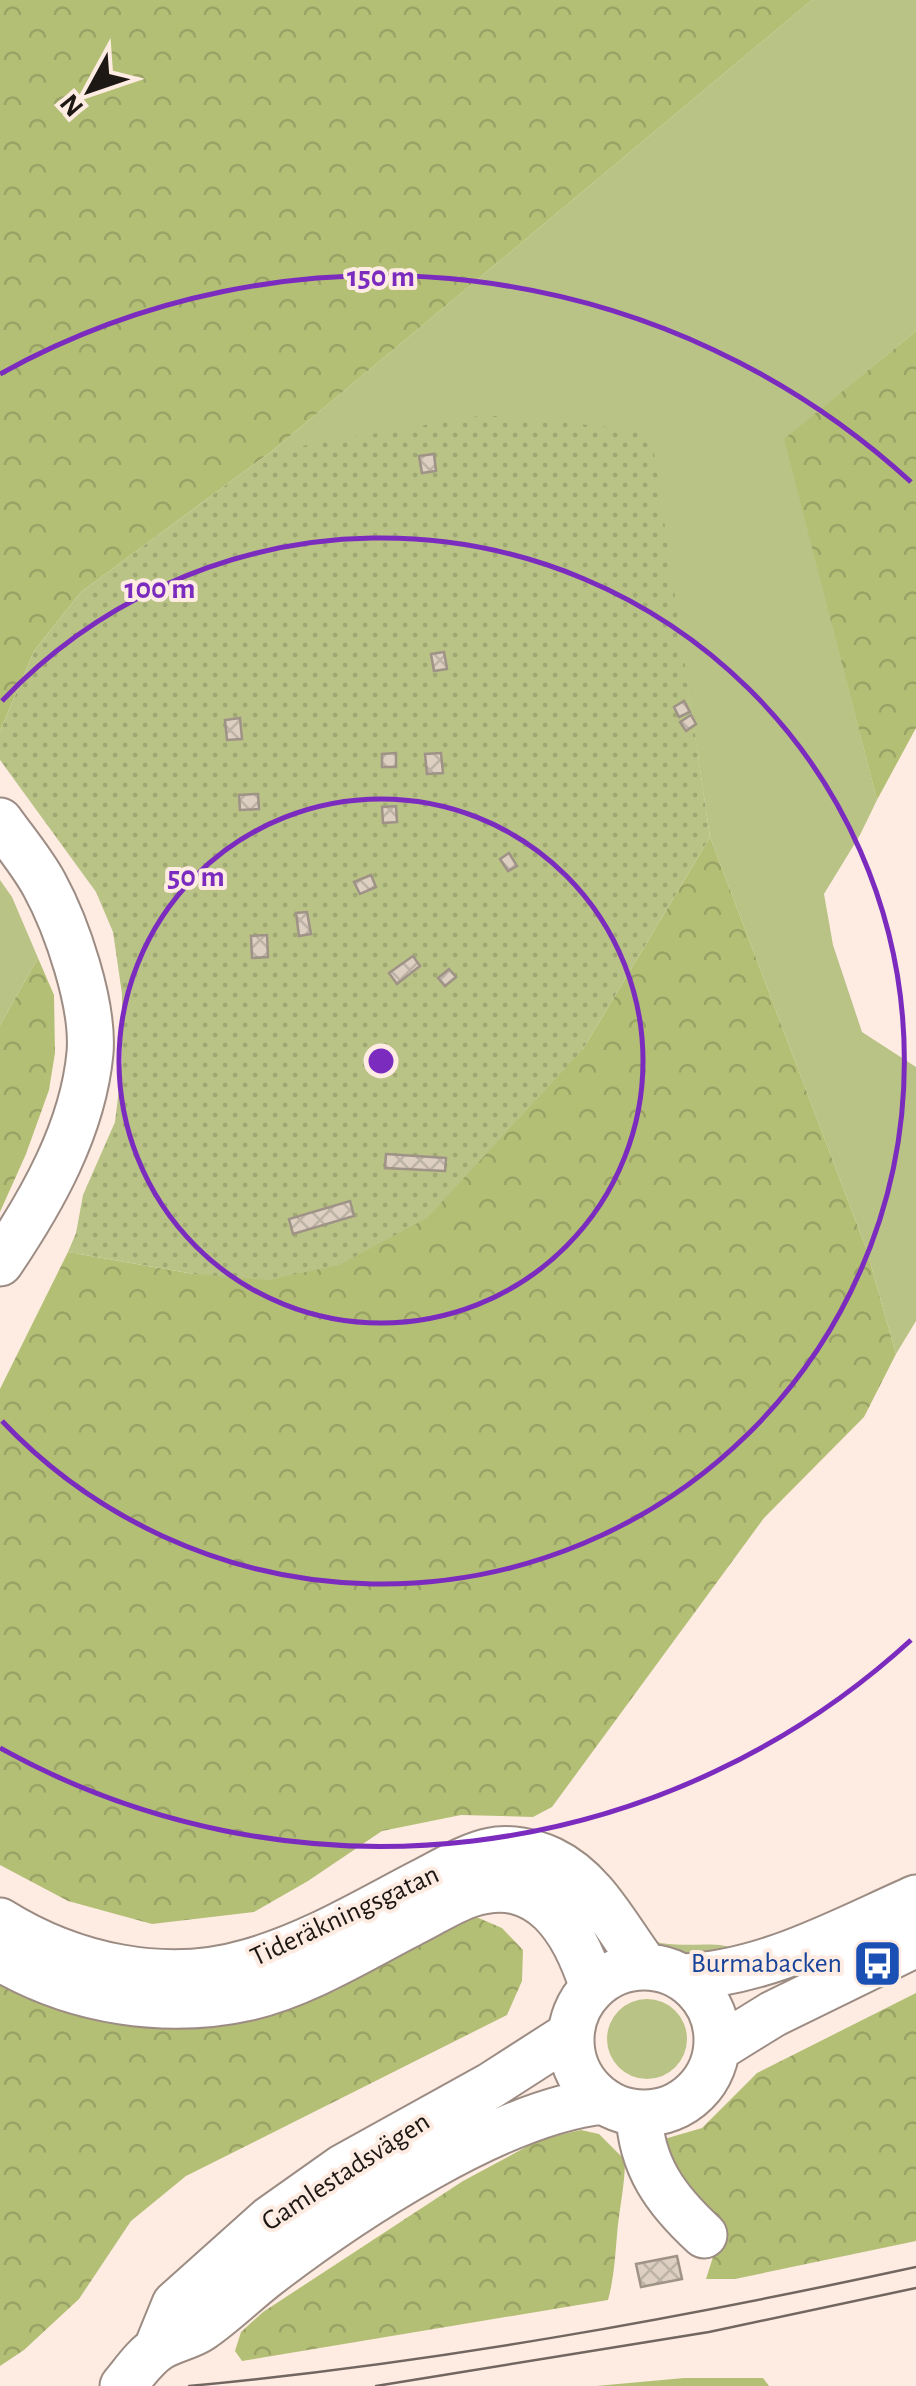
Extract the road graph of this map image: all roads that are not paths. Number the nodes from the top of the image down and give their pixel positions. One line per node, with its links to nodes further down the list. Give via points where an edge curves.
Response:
1 (0, 821): 2 (street, via 45,886 67,939 90,1050 72,1131)
2 (0, 1263)
3 (916, 1898): 7 (street, via 752,1967 718,1976)
4 (0, 1921): 7 (street, Tideräkningsgatan, via 71,1956 108,1965 147,1972 212,1970 274,1954 473,1856 506,1849 548,1858 583,1881)
5 (916, 1944): 10 (street, Gamlestadsvägen)
6 (0, 1958): 8 (street, Tideräkningsgatan, via 58,1986 112,2000 202,2004 280,1986 468,1894 502,1890 531,1897 556,1914 572,1935)
7 (664, 1972): 8 (street, via 613,1974); 10 (street, via 696,1988 708,2003)
8 (592, 1988): 9 (street)
9 (571, 2034): 11 (street, via 578,2072 589,2088); 13 (street, Gamlestadsvägen, via 298,2198 185,2294)
10 (718, 2048): 11 (street, Gamlestadsvägen, via 710,2072 686,2100 664,2110)
11 (621, 2107): 12 (street, via 672,2206); 13 (street, Gamlestadsvägen, via 548,2112 433,2167 332,2228 200,2330)
12 (704, 2234)
13 (158, 2348): 14 (street, Gamlestadsvägen)
14 (124, 2386)

